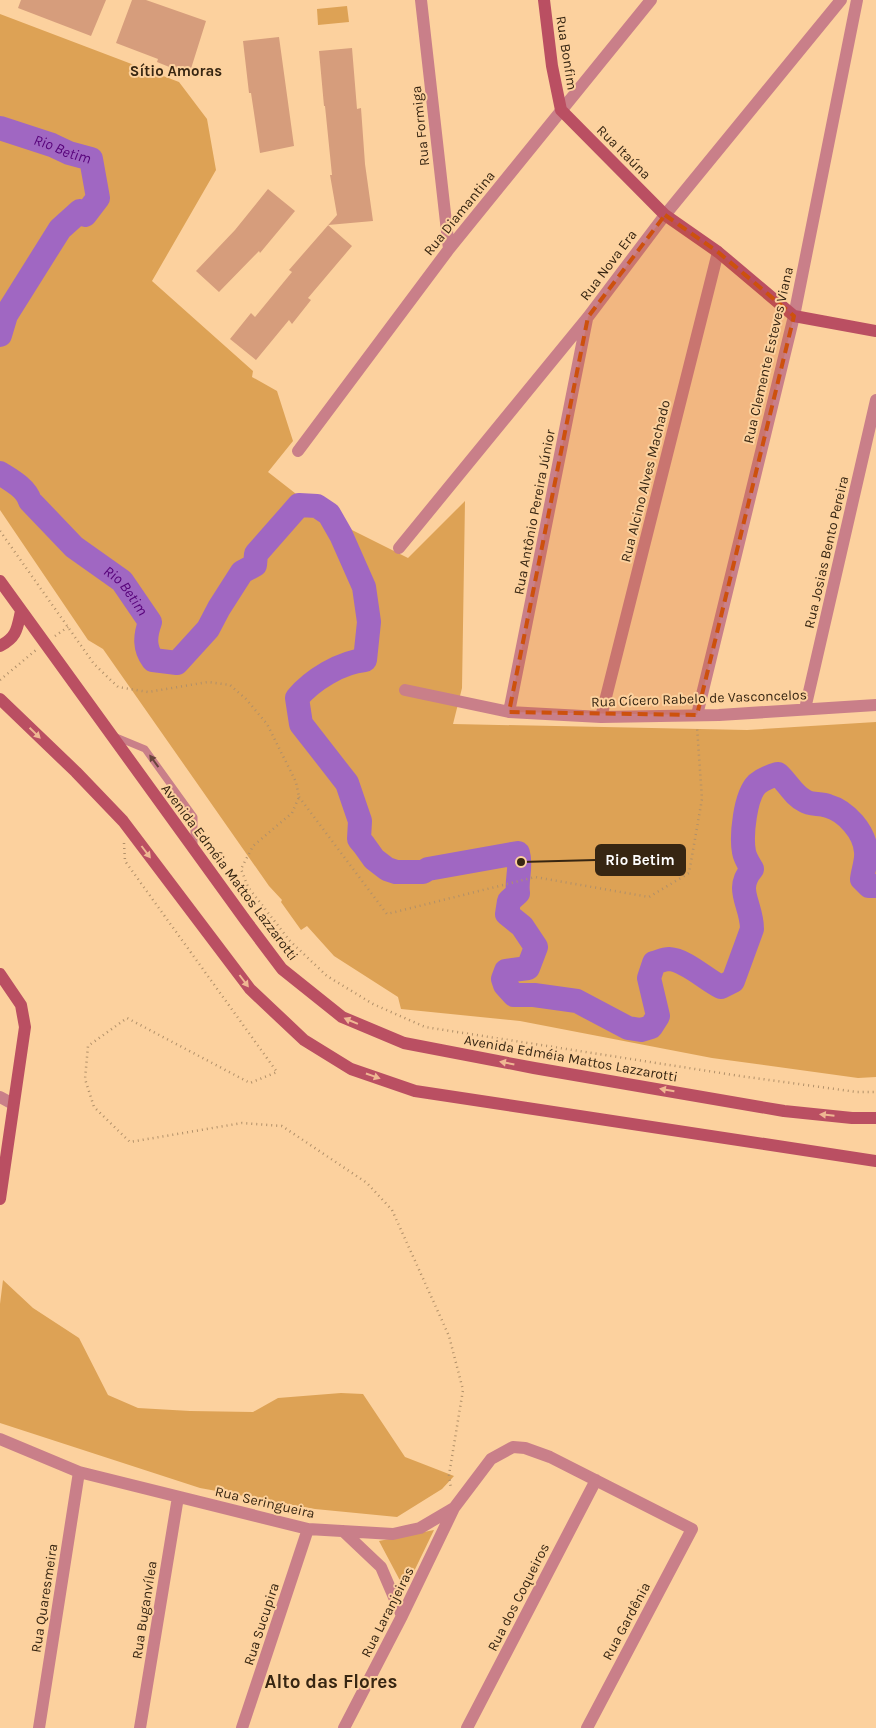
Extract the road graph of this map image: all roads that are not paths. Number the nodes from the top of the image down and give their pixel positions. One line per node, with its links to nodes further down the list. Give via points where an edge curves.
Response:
1 (421, 0): 8 (street, Rua Formiga)
2 (544, 0): 6 (main road, Rua Bonfim)
3 (651, 0): 6 (street, Rua Diamantina)
4 (841, 0): 7 (street, Rua Nova Era)
5 (857, 0): 10 (street, Rua Clemente Esteves Viana)
6 (561, 110): 7 (main road, Rua Itaúna); 8 (street, Rua Diamantina)
7 (665, 215): 9 (main road, Rua Itaúna); 11 (street, Rua Nova Era)
8 (449, 249): 14 (street, Rua Diamantina)
9 (718, 252): 10 (main road, Rua Itaúna); 25 (street, Rua Alcino Alves Machado)
10 (794, 316): 12 (main road); 24 (street, Rua Clemente Esteves Viana)
11 (588, 317): 15 (street, Rua Nova Era); 23 (street, Rua Antônio Pereira Júnior)
12 (876, 331)
13 (876, 400): 22 (street, Rua Josias Bento Pereira)
14 (298, 451)
15 (399, 548)
16 (0, 581): 17 (main road, Avenida Edméia Mattos Lazzarotti)
17 (21, 611): 18 (main road, via 17,630); 26 (main road, Avenida Edméia Mattos Lazzarotti)
18 (0, 646)
19 (405, 690): 23 (street, Rua Cícero Rabelo de Vasconcelos)
20 (0, 699): 32 (main road, one-way to 32, via 123,821 250,989 304,1040 351,1068 415,1091)
21 (876, 705): 22 (street, Rua Cícero Rabelo de Vasconcelos)
22 (806, 710): 24 (street, Rua Cícero Rabelo de Vasconcelos)
23 (509, 712): 25 (street, Rua Cícero Rabelo de Vasconcelos)
24 (697, 715): 25 (street, Rua Cícero Rabelo de Vasconcelos)
25 (601, 717)
26 (111, 736): 27 (main road, Avenida Edméia Mattos Lazzarotti); 27 (lane, one-way to 26, via 194,817 151,757 145,749)
27 (194, 849): 31 (main road, Avenida Edméia Mattos Lazzarotti, one-way to 27, via 784,1110 404,1043 342,1017 282,969)
28 (0, 974): 30 (main road, via 22,1005 25,1027)
29 (0, 1097): 30 (street)
30 (13, 1104): 33 (main road)
31 (876, 1118)
32 (876, 1161)
33 (0, 1199)
34 (0, 1439): 35 (street, Rua Seringueira)
35 (79, 1472): 37 (street, Rua Seringueira); 43 (street, Rua Quaresmeira)
36 (596, 1480): 38 (street, Rua Seringueira, via 550,1457 513,1447 491,1459); 39 (street, Rua Seringueira); 47 (street, Rua dos Coqueiros)
37 (178, 1497): 40 (street, Rua Seringueira); 44 (street, Rua Buganvílea)
38 (454, 1508): 41 (street, Rua Seringueira, via 420,1528 393,1534); 42 (street, Rua Laranjeiras)
39 (692, 1528): 48 (street, Rua Gardênia)
40 (308, 1529): 41 (street, Rua Seringueira); 45 (street, Rua Sucupira)
41 (343, 1531): 42 (street, via 380,1567)
42 (402, 1616): 46 (street, Rua Laranjeiras)
43 (39, 1728)
44 (140, 1728)
45 (242, 1728)
46 (344, 1728)
47 (467, 1728)
48 (587, 1728)

